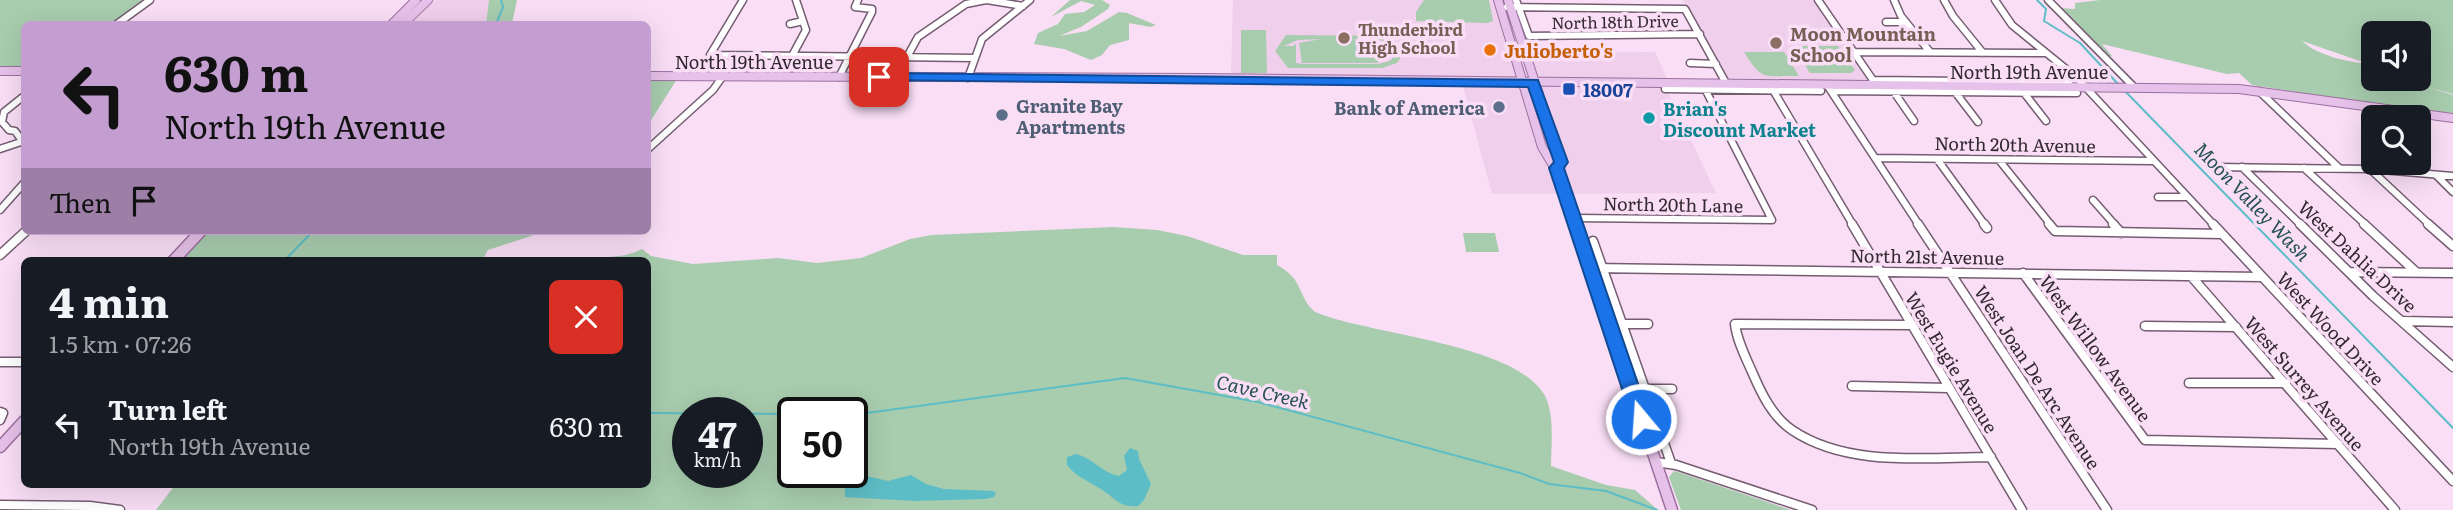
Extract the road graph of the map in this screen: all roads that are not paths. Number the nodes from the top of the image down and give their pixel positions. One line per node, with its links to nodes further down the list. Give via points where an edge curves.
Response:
1 (150, 0): 23 (street)
2 (415, 0): 24 (main road)
3 (428, 0): 25 (main road)
4 (743, 0): 39 (street, via 710,55)
5 (796, 0): 26 (street)
6 (858, 0): 40 (street, via 855,7 872,12)
7 (987, 0): 16 (street); 20 (street)
8 (1030, 0): 20 (street)
9 (1604, 0): 21 (street)
10 (1656, 0): 22 (street)
11 (1818, 0): 35 (street)
12 (1894, 0): 28 (street)
13 (1944, 0): 37 (street)
14 (1995, 0): 38 (street, West Wood Drive, via 2012,25)
15 (2049, 0): 60 (street)
16 (979, 1): 17 (street)
17 (966, 2): 31 (street)
18 (1499, 3): 19 (street); 33 (main road)
19 (1513, 3): 21 (street); 32 (street, North 18th Drive, via 1529,36); 34 (main road)
20 (1023, 6): 42 (street, via 982,39)
21 (1607, 8): 22 (street)
22 (1660, 8): 32 (street, via 1687,10)
23 (121, 21)
24 (395, 21)
25 (406, 21)
26 (803, 22): 29 (street); 39 (street, via 805,34)
27 (1886, 22): 28 (street)
28 (1906, 22): 36 (street)
29 (790, 24)
30 (924, 25): 31 (street)
31 (931, 27): 41 (street, via 916,39)
32 (1700, 34): 44 (street)
33 (1508, 35): 34 (main road); 52 (main road)
34 (1519, 35): 53 (main road)
35 (1853, 52): 36 (street); 54 (street)
36 (1930, 52): 37 (street)
37 (1983, 53): 38 (street)
38 (2047, 53): 59 (street, West Wood Drive)
39 (792, 56): 40 (street)
40 (848, 57): 41 (street); 49 (street)
41 (908, 57): 42 (street)
42 (975, 58): 50 (street)
43 (1690, 63): 44 (street)
44 (1716, 64): 55 (street)
45 (0, 71): 46 (main road)
46 (21, 71)
47 (651, 76): 48 (main road, North 19th Avenue)
48 (723, 76): 49 (main road, North 19th Avenue); 72 (street)
49 (839, 77): 50 (main road, North 19th Avenue)
50 (968, 78): 52 (main road, North 19th Avenue)
51 (2069, 82): 57 (street, North 19th Avenue)
52 (1521, 83): 53 (main road, North 19th Avenue); 80 (main road, via 1548,162)
53 (1534, 83): 56 (main road, North 19th Avenue); 80 (main road, via 1561,162)
54 (1875, 83): 57 (main road, North 19th Avenue); 62 (main road, North 19th Avenue)
55 (1727, 85): 56 (main road, North 19th Avenue); 58 (main road, North 19th Avenue)
56 (1704, 87): 58 (street, North 19th Avenue); 61 (street, North 19th Avenue); 94 (street, North 20th Lane, via 1772,220)
57 (2019, 87): 59 (main road, North 19th Avenue); 65 (street, North 19th Avenue); 66 (street, North 19th Avenue)
58 (1771, 88): 62 (main road, North 19th Avenue); 106 (street, West Eugie Avenue)
59 (2085, 88): 60 (main road, North 19th Avenue); 77 (street, West Wood Drive)
60 (2131, 88): 63 (main road, North 19th Avenue)
61 (1665, 89)
62 (1827, 89): 64 (street, North 19th Avenue); 74 (street, West Joan De Arc Avenue)
63 (2258, 90): 68 (main road, North 19th Avenue); 82 (street)
64 (1894, 92): 65 (street, North 19th Avenue); 69 (street)
65 (1955, 92): 70 (street)
66 (2077, 93)
67 (21, 98): 71 (street, via 4,112 2,122 8,134)
68 (2453, 118)
69 (1914, 121)
70 (1978, 122)
71 (21, 142): 73 (street)
72 (651, 146)
73 (0, 149)
74 (1876, 158): 75 (street, North 20th Avenue); 109 (street, West Joan De Arc Avenue)
75 (1937, 159): 76 (street, North 20th Avenue); 95 (street)
76 (1999, 160): 77 (street, North 20th Avenue); 96 (street, via 2055,231)
77 (2154, 161): 91 (street, West Wood Drive)
78 (2215, 167): 79 (street)
79 (2242, 167): 81 (street); 107 (street, West Dahlia Drive)
80 (1556, 168): 94 (main road)
81 (2304, 168): 82 (street); 108 (street)
82 (2339, 168): 83 (street)
83 (2361, 169)
84 (2431, 174): 85 (street)
85 (2436, 174): 87 (street); 89 (street)
86 (2375, 175): 101 (street)
87 (2453, 176)
88 (21, 186): 93 (street)
89 (2453, 192)
90 (2158, 197): 91 (street)
91 (2187, 197): 97 (street, West Wood Drive)
92 (2093, 200): 96 (street)
93 (0, 210)
94 (1574, 218): 104 (main road)
95 (1987, 228)
96 (2121, 233): 97 (street)
97 (2222, 234): 113 (street, West Wood Drive)
98 (22, 235): 102 (street)
99 (197, 235): 103 (main road)
100 (1594, 242): 105 (street)
101 (2453, 246)
102 (0, 255)
103 (177, 257)
104 (1591, 268): 105 (street, North 21st Avenue); 134 (main road)
105 (1603, 268): 106 (street, North 21st Avenue); 116 (street)
106 (1881, 272): 109 (street, North 21st Avenue); 118 (street, West Eugie Avenue)
107 (2348, 272): 108 (street); 114 (street, West Dahlia Drive)
108 (2416, 272): 111 (street)
109 (1951, 273): 110 (street, North 21st Avenue); 145 (street, West Joan De Arc Avenue)
110 (2023, 273): 112 (street, North 21st Avenue); 131 (street, West Willow Avenue, via 2145,440)
111 (2453, 273)
112 (2191, 276): 113 (street, North 21st Avenue); 120 (street, West Surrey Avenue)
113 (2262, 277): 137 (street, West Wood Drive)
114 (2403, 321): 115 (street); 123 (street, West Dahlia Drive)
115 (2453, 322)
116 (1622, 324): 117 (street); 128 (street)
117 (1648, 324)
118 (1912, 326): 127 (street, West Eugie Avenue); 133 (street, via 1735,324 1767,402 1780,420 1802,437 1850,454)
119 (2145, 326): 120 (street)
120 (2236, 327): 125 (street, West Surrey Avenue)
121 (0, 362): 122 (street)
122 (21, 362)
123 (2453, 368)
124 (2189, 383): 125 (street)
125 (2286, 383): 131 (street, West Surrey Avenue)
126 (1852, 386): 127 (street)
127 (1949, 388): 133 (street, West Eugie Avenue)
128 (1644, 389): 129 (street); 135 (street)
129 (1672, 389)
130 (21, 424): 132 (main road)
131 (2339, 444): 146 (street, West Surrey Avenue)
132 (0, 447)
133 (1991, 457): 144 (street, West Eugie Avenue)
134 (1656, 462): 135 (street); 142 (main road)
135 (1671, 463): 138 (street)
136 (1745, 476): 138 (street)
137 (2453, 481)
138 (1742, 487): 143 (street)
139 (0, 505): 140 (street)
140 (97, 508): 141 (street)
141 (120, 510)
142 (1672, 510)
143 (1812, 510)
144 (2022, 510)
145 (2107, 510)
146 (2395, 510)

